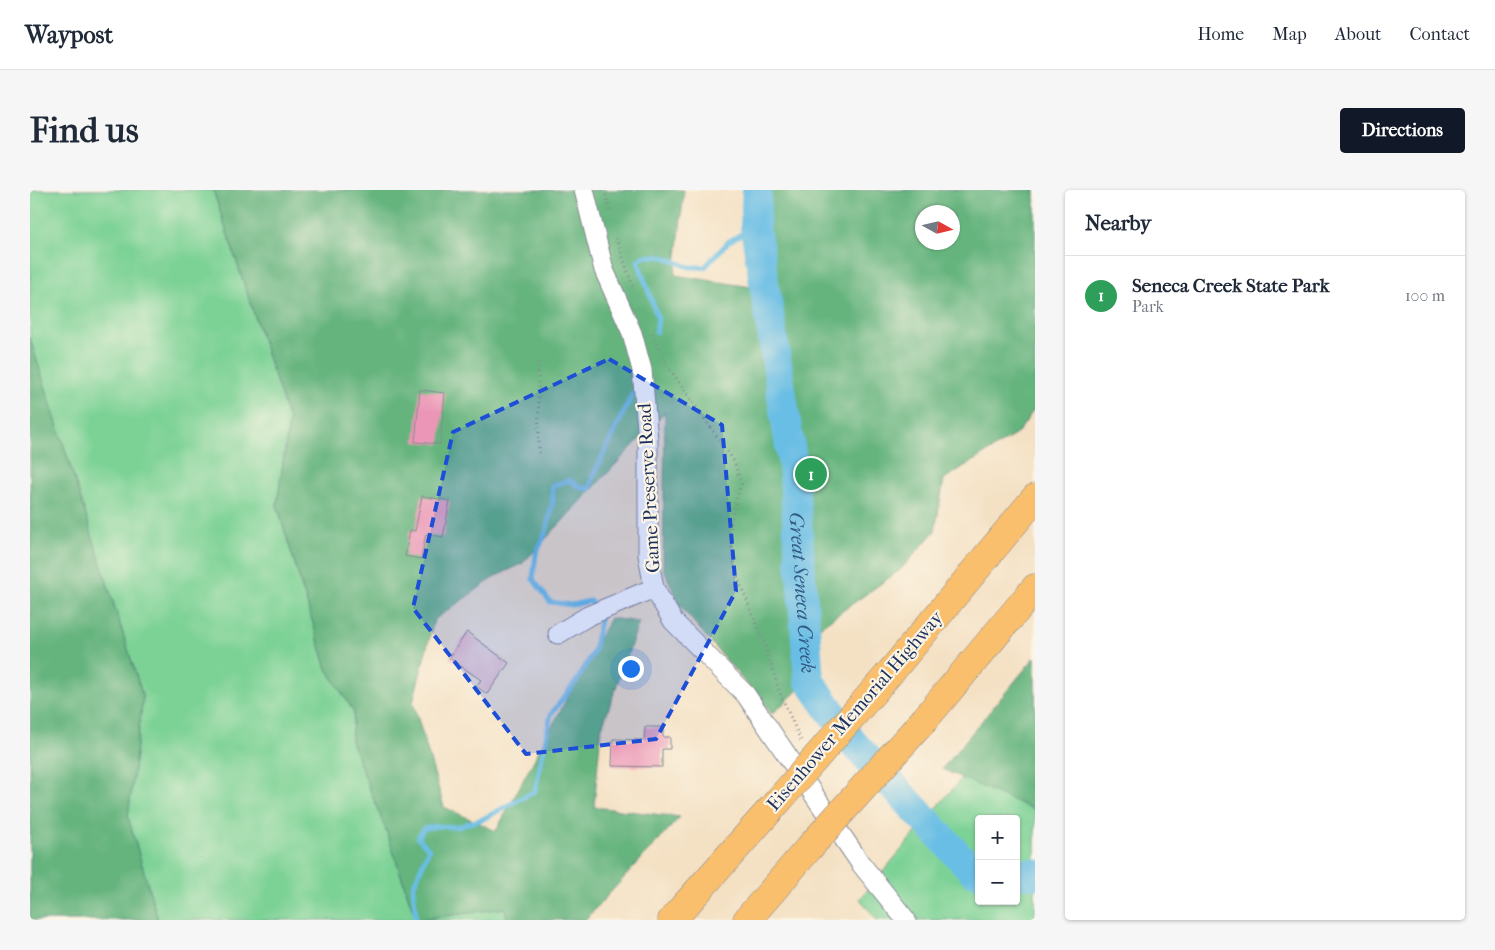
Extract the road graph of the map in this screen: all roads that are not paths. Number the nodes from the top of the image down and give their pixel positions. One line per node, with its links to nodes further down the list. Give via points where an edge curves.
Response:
1 (584, 190): 3 (street, Game Preserve Road, via 604,270 632,333 642,370 648,440 648,555)
2 (1035, 498): 6 (highway, Eisenhower Memorial Highway, bridge, via 894,668)
3 (654, 588): 5 (street, via 588,616); 8 (street, Game Preserve Road, via 673,621 746,696 861,864)
4 (1035, 588): 7 (highway, bridge, via 925,719)
5 (558, 634)
6 (672, 920)
7 (747, 920)
8 (906, 920)

